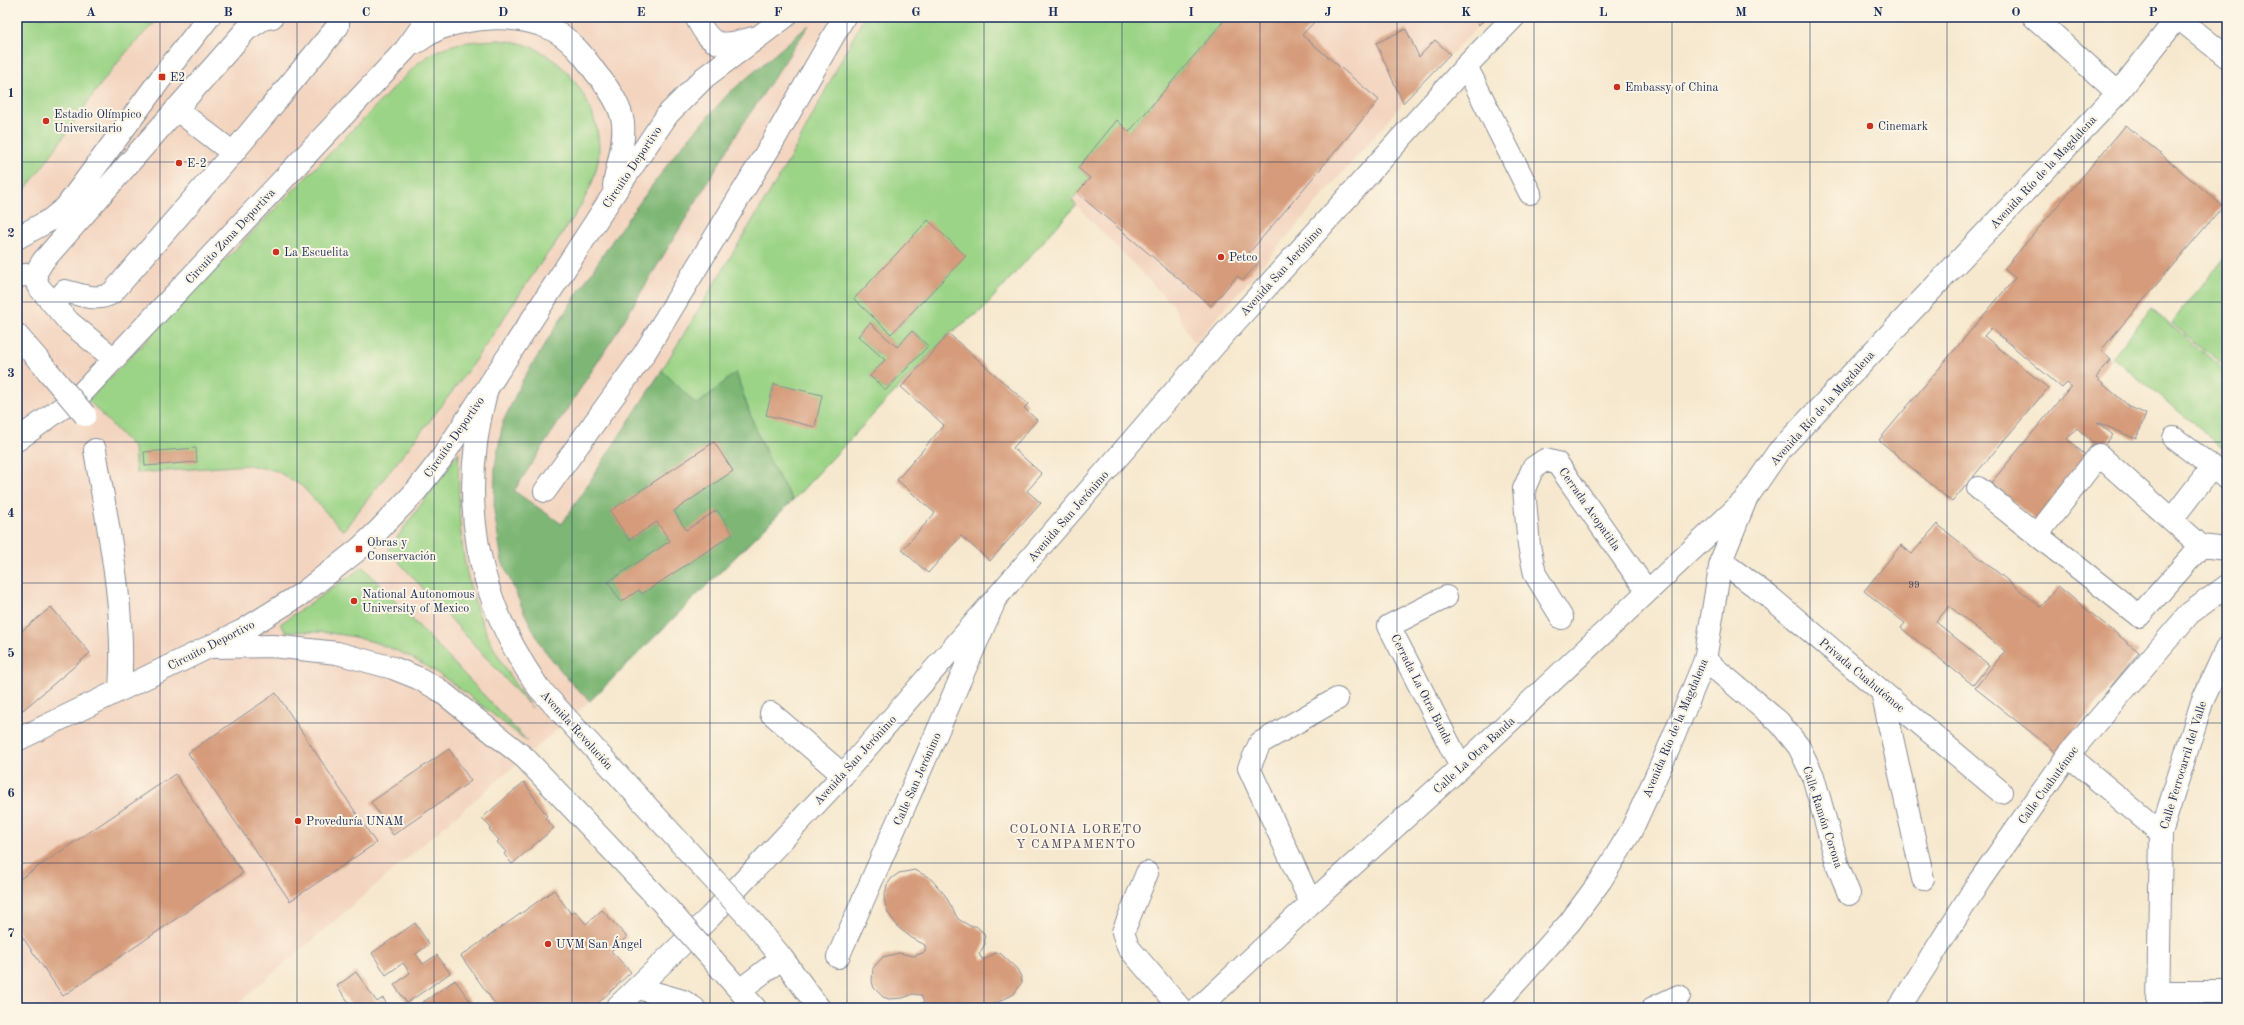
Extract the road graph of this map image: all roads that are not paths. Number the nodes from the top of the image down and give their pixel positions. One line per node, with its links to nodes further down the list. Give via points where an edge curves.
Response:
1 (209, 17): 20 (street, via 66,207 50,220)
2 (272, 17): 16 (street, via 263,19 246,30)
3 (338, 17): 17 (street, via 338,26)
4 (429, 17): 12 (street, Circuito Zona Deportiva)
5 (696, 17): 11 (street, via 706,36 718,43 730,44)
6 (785, 17): 11 (street, Circuito Deportivo)
7 (844, 17): 32 (street, via 771,145 644,354)
8 (1514, 17): 14 (street, Avenida San Jerónimo)
9 (2034, 17): 15 (street)
10 (2178, 17): 13 (street); 15 (street, Avenida Río de la Magdalena)
11 (758, 37): 19 (street, Circuito Deportivo, via 705,77 668,114)
12 (406, 49): 19 (street, via 440,28 489,18 525,20 551,29 580,51 614,100 623,122 623,140); 24 (street, Circuito Zona Deportiva)
13 (2227, 57)
14 (1466, 66): 18 (street); 42 (street, Avenida San Jerónimo, via 1226,332)
15 (2118, 93): 33 (street, Avenida Río de la Magdalena, via 1778,452)
16 (176, 109): 17 (street); 21 (street, via 43,261)
17 (233, 153): 22 (street, via 112,293 104,298 90,298 65,291)
18 (1530, 193)
19 (613, 195): 25 (street, Circuito Deportivo)
20 (17, 238)
21 (26, 275): 22 (street)
22 (54, 304): 24 (street, via 69,322)
23 (17, 335): 26 (street, bridge)
24 (114, 359): 28 (street, Circuito Zona Deportiva, via 80,395)
25 (486, 392): 44 (street, Circuito Deportivo, via 465,426 416,491 360,549 303,594); 62 (street, Avenida Revolución, bridge, via 474,445 472,500 479,554 486,583 502,626 538,687 752,921)
26 (85, 416)
27 (2174, 438): 30 (street)
28 (17, 440)
29 (95, 450): 47 (street, via 119,600 122,656)
30 (2220, 473): 34 (street)
31 (1978, 488): 35 (street)
32 (545, 491)
33 (1746, 499): 38 (street, Avenida Río de la Magdalena); 40 (street, Calle La Otra Banda)
34 (2172, 519): 35 (street, via 2099,455); 36 (street)
35 (2037, 535): 36 (street, via 2139,616)
36 (2202, 546): 37 (street)
37 (2227, 549)
38 (1721, 561): 46 (street, Avenida Río de la Magdalena); 48 (street, Privada Cuahutémoc, via 1771,598)
39 (2227, 586): 52 (street, Calle Cuahutémoc, via 2190,613)
40 (1647, 591): 43 (street, Cerrada Acopatitla, via 1557,462 1545,460 1533,468 1524,489 1529,546 1535,574); 53 (street, Calle La Otra Banda)
41 (1446, 597): 53 (street, Cerrada La Otra Banda, via 1389,626)
42 (995, 601): 54 (street, Avenida San Jerónimo); 61 (street, Calle San Jerónimo)
43 (1562, 618)
44 (210, 647): 47 (street, Circuito Deportivo); 64 (street, bridge, via 273,646 337,653 394,668 438,689 525,758 668,909)
45 (2227, 647): 56 (street, Calle Ferrocarril del Valle, via 2202,702)
46 (1705, 660): 59 (street, Calle Ramón Corona, via 1779,722 1799,747 1813,776 1838,866); 68 (street, Avenida Río de la Magdalena, via 1631,831 1601,880 1570,922)
47 (120, 689): 51 (street, Circuito Deportivo)
48 (1882, 692): 55 (street, Privada Cuahutémoc); 58 (street)
49 (1337, 699): 60 (street, via 1260,743 1249,768)
50 (771, 713): 54 (street)
51 (17, 740)
52 (2068, 755): 56 (street); 76 (street, Calle Cuahutémoc, via 1980,880)
53 (1462, 767): 60 (street, Calle La Otra Banda)
54 (843, 775): 63 (street, Avenida San Jerónimo, via 710,917)
55 (2001, 792)
56 (2161, 833): 67 (street, Calle Ferrocarril del Valle)
57 (1147, 873): 73 (street, via 1123,932 1128,947)
58 (1923, 879)
59 (1849, 894)
60 (1311, 903): 74 (street, Calle La Otra Banda)
61 (838, 957)
62 (782, 958): 64 (street); 72 (street, Avenida Revolución)
63 (638, 988): 69 (street, Avenida San Jerónimo); 70 (street, via 684,1001)
64 (740, 990): 71 (street)
65 (2227, 992): 67 (street)
66 (1679, 996): 75 (street)
67 (2159, 1000)
68 (1495, 1007)
69 (616, 1008)
70 (694, 1008)
71 (755, 1008)
72 (819, 1008)
73 (1180, 1008)
74 (1199, 1008)
75 (1653, 1008)
76 (1899, 1008)

